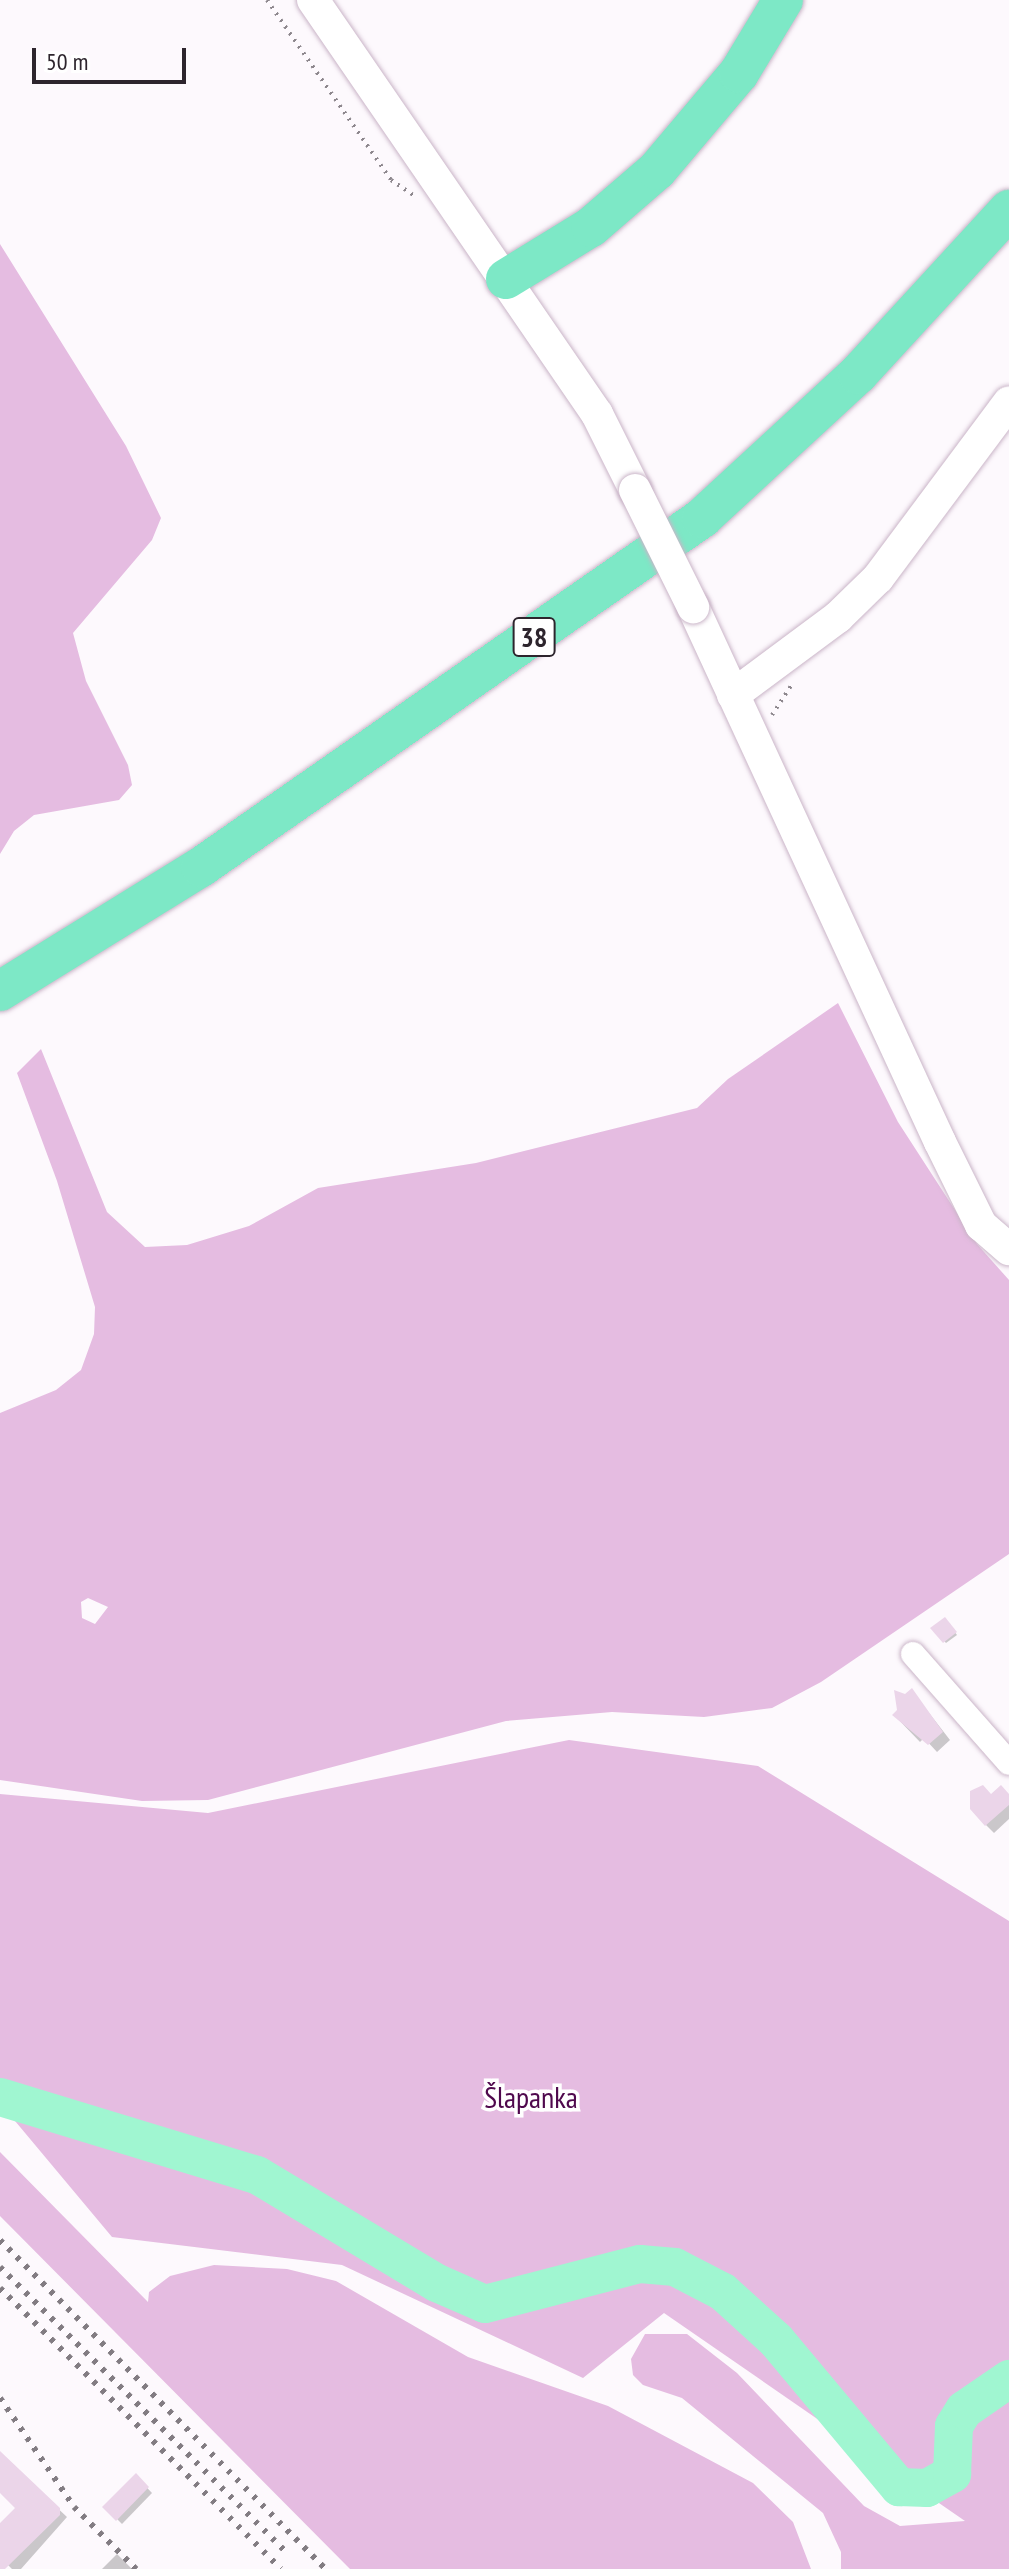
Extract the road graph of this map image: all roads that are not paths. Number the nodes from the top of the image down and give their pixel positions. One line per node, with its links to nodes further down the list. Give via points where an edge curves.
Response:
1 (313, 0): 4 (street)
2 (783, 0): 4 (main road, via 739,73 657,170 591,227)
3 (1009, 210): 7 (main road, 38, via 858,374 702,518 201,867)
4 (506, 279): 6 (street, bridge, via 597,414)
5 (1009, 402): 6 (street, via 878,578 838,617)
6 (733, 695): 8 (street, via 981,1225)
7 (0, 991)
8 (1009, 1249)
9 (913, 1654): 10 (street)
10 (1009, 1763)

